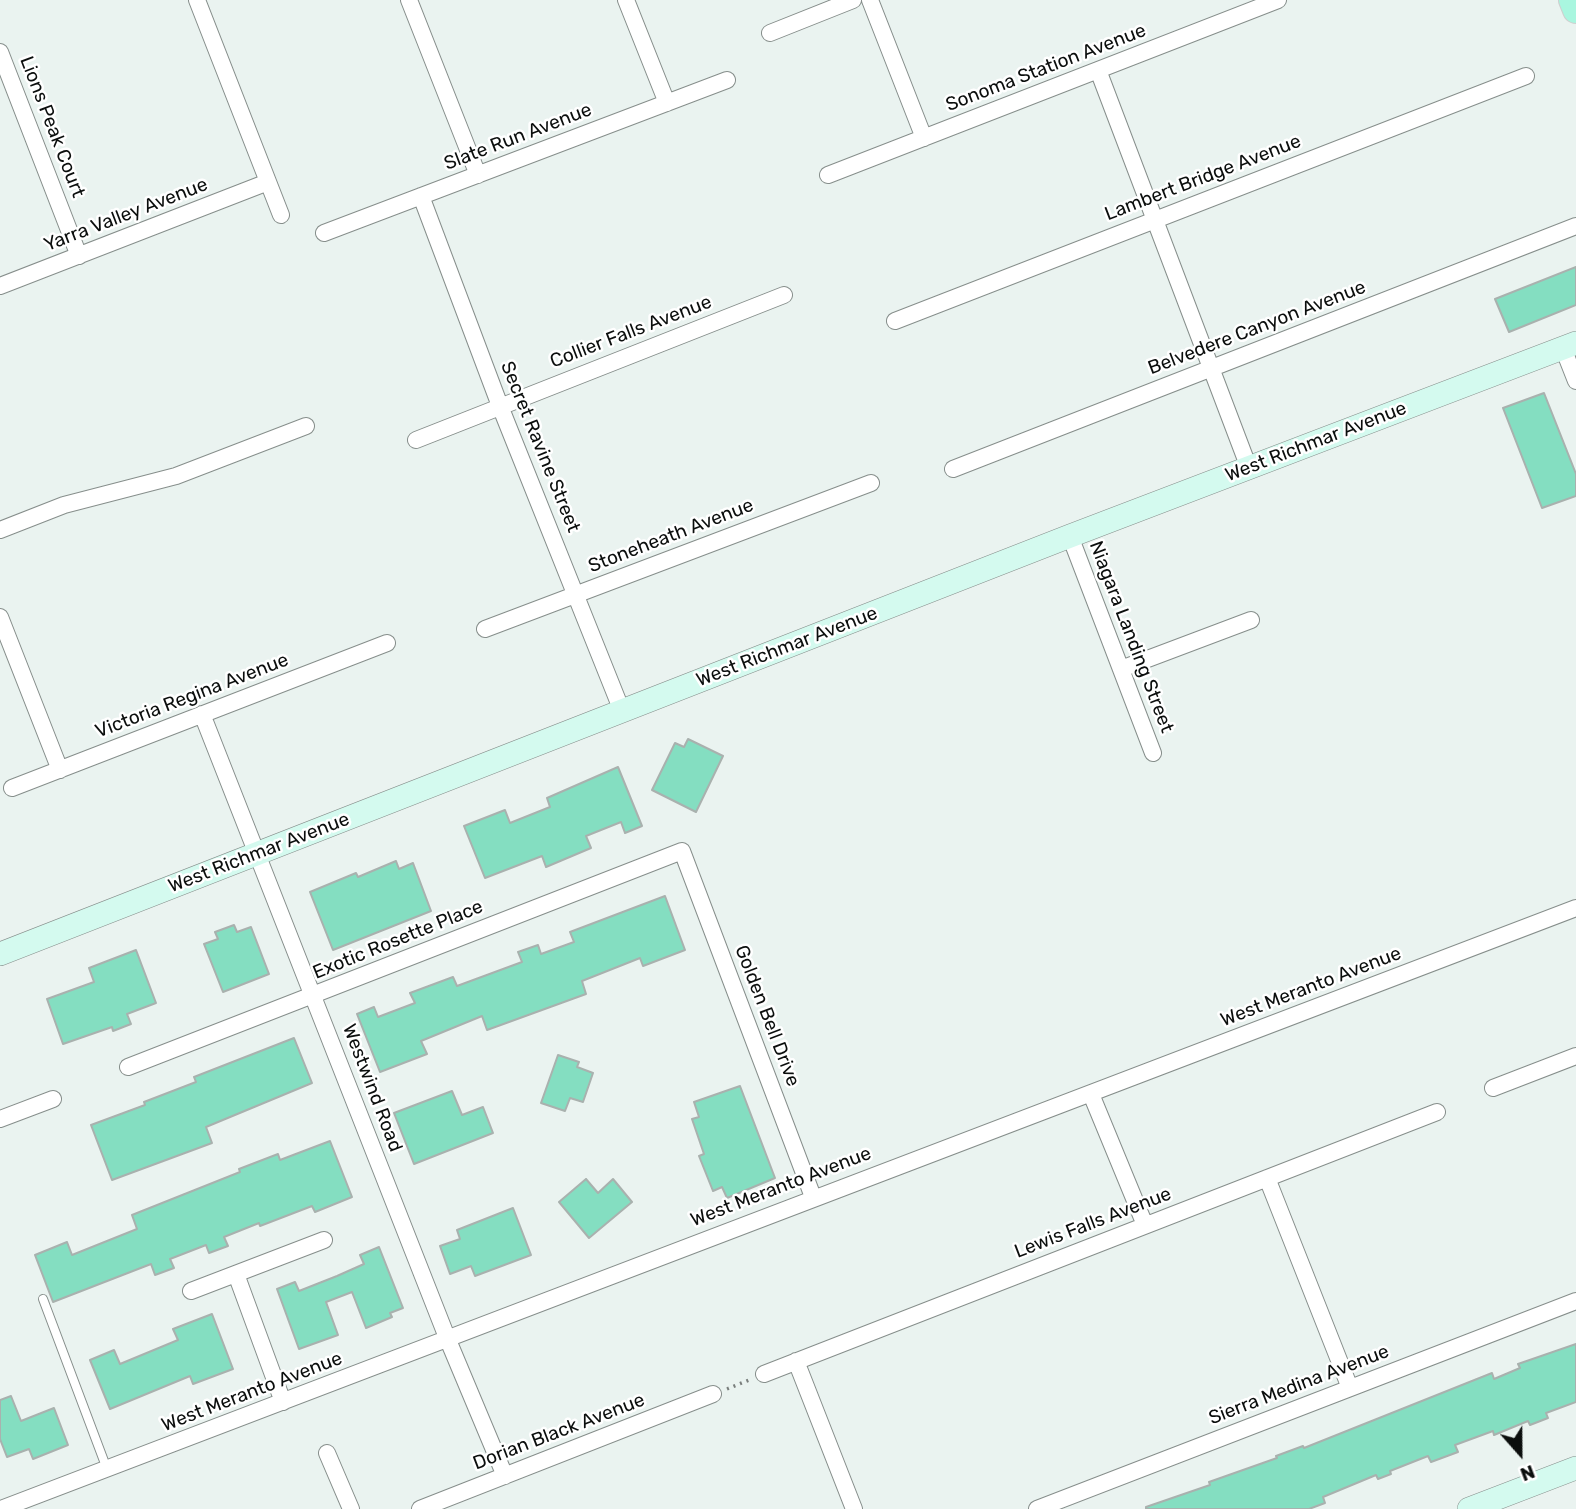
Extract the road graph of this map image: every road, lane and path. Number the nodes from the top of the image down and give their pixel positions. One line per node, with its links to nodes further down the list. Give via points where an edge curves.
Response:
1 (197, 0): 18 (street)
2 (409, 0): 16 (street)
3 (626, 0): 14 (street)
4 (853, 0): 9 (street)
5 (870, 0): 15 (street)
6 (1278, 0): 11 (street, Sonoma Station Avenue)
7 (1572, 0): 8 (main road)
8 (1576, 10)
9 (770, 33)
10 (0, 52): 24 (street, Lions Peak Court)
11 (1098, 70): 15 (street, Sonoma Station Avenue); 21 (street)
12 (1526, 76): 21 (street, Lambert Bridge Avenue)
13 (727, 80): 14 (street, Slate Run Avenue)
14 (667, 103): 16 (street, Slate Run Avenue)
15 (925, 138): 17 (street, Sonoma Station Avenue)
16 (478, 175): 19 (street, Slate Run Avenue)
17 (828, 175)
18 (268, 182): 20 (street); 24 (street, Yarra Valley Avenue)
19 (421, 197): 23 (street, Slate Run Avenue); 31 (street, Secret Ravine Street)
20 (281, 215)
21 (1155, 219): 27 (street, Lambert Bridge Avenue); 29 (street)
22 (1576, 226): 29 (street, Belvedere Canyon Avenue)
23 (324, 233)
24 (79, 256): 25 (street, Yarra Valley Avenue)
25 (0, 286)
26 (785, 295): 31 (street, Collier Falls Avenue)
27 (895, 321)
28 (1569, 346): 30 (street); 34 (street, West Richmar Avenue)
29 (1211, 368): 34 (street); 35 (street, Belvedere Canyon Avenue)
30 (1576, 382)
31 (500, 405): 33 (street, Collier Falls Avenue); 39 (street, Secret Ravine Street)
32 (306, 426): 37 (street, via 176,476 64,505)
33 (416, 440)
34 (1249, 468): 38 (street, West Richmar Avenue)
35 (953, 469)
36 (871, 483): 39 (street, Stoneheath Avenue)
37 (0, 530)
38 (1070, 536): 44 (street, Niagara Landing Street); 45 (street, West Richmar Avenue)
39 (576, 595): 42 (street, Stoneheath Avenue); 45 (street, Secret Ravine Street)
40 (0, 617): 48 (street)
41 (1251, 620): 44 (street)
42 (485, 629)
43 (387, 643): 46 (street, Victoria Regina Avenue)
44 (1121, 669): 47 (street, Niagara Landing Street)
45 (622, 711): 51 (street, West Richmar Avenue)
46 (202, 714): 48 (street, Victoria Regina Avenue); 51 (street, Westwind Road)
47 (1153, 753)
48 (60, 770): 49 (street, Victoria Regina Avenue)
49 (12, 788)
50 (682, 850): 54 (street, Exotic Rosette Place); 63 (street, Golden Bell Drive)
51 (256, 853): 53 (street, West Richmar Avenue); 54 (street, Westwind Road)
52 (1575, 910): 58 (street, West Meranto Avenue)
53 (0, 954)
54 (313, 996): 56 (street, Exotic Rosette Place); 70 (street, Westwind Road)
55 (1576, 1056): 57 (street)
56 (128, 1067)
57 (1493, 1088)
58 (1091, 1094): 63 (street, West Meranto Avenue); 64 (street)
59 (53, 1099): 61 (street)
60 (1437, 1111): 62 (street, Lewis Falls Avenue)
61 (0, 1119)
62 (1267, 1178): 64 (street, Lewis Falls Avenue); 73 (street)
63 (813, 1197): 70 (street, West Meranto Avenue)
64 (1145, 1225): 71 (street, Lewis Falls Avenue)
65 (324, 1240): 66 (street)
66 (236, 1274): 67 (street); 75 (street)
67 (191, 1291)
68 (43, 1299): 78 (lane)
69 (1576, 1301): 73 (street, Sierra Medina Avenue)
70 (448, 1340): 75 (street, West Meranto Avenue); 79 (street, Westwind Road)
71 (796, 1360): 72 (street, Lewis Falls Avenue); 83 (street)
72 (764, 1374): 74 (path)
73 (1350, 1388): 84 (street, Sierra Medina Avenue)
74 (713, 1394): 79 (street, Dorian Black Avenue)
75 (283, 1402): 78 (street, West Meranto Avenue)
76 (327, 1453): 81 (street)
77 (1576, 1468): 85 (street)
78 (107, 1469): 80 (street, West Meranto Avenue)
79 (505, 1476): 82 (street, Dorian Black Avenue)
80 (1, 1509)
81 (351, 1509)
82 (420, 1509)
83 (854, 1509)
84 (1038, 1509)
85 (1469, 1509)

